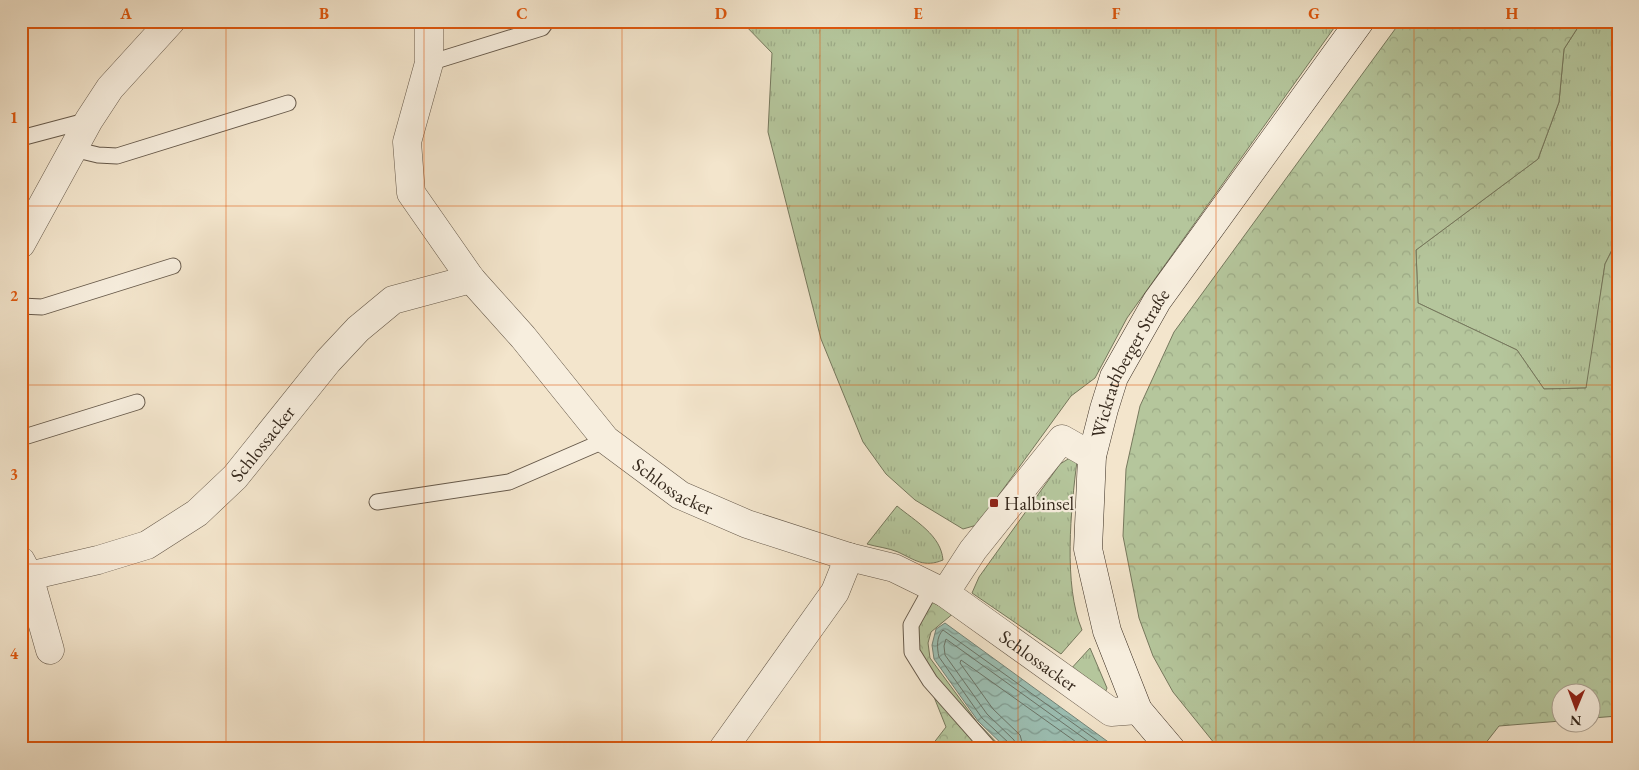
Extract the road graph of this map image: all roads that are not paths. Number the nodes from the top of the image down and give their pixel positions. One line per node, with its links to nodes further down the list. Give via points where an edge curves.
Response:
1 (171, 21): 7 (street, via 110,88)
2 (429, 21): 5 (street, Schlossacker)
3 (547, 21): 5 (lane, via 542,28)
4 (1360, 21): 17 (street, Wickrathberger Straße, via 1157,301 1114,377)
5 (429, 64): 12 (street, Schlossacker, via 407,142 411,193)
6 (288, 103): 9 (lane, via 117,156)
7 (89, 120): 8 (lane); 9 (street)
8 (21, 138)
9 (73, 149): 10 (street)
10 (21, 244)
11 (172, 266): 13 (lane, via 42,307)
12 (471, 279): 16 (street, Schlossacker); 20 (street, Schlossacker, via 393,300 358,329 328,361 235,477 197,513 147,545 98,560)
13 (21, 306)
14 (137, 402): 15 (lane)
15 (21, 438)
16 (606, 440): 18 (lane, via 510,482); 19 (street, Schlossacker, via 680,495 747,524)
17 (1092, 456): 21 (street, via 1062,439); 23 (street, Wickrathberger Straße, via 1088,549 1107,631)
18 (377, 502)
19 (849, 557): 21 (street, Schlossacker, via 894,568); 24 (street, via 835,592)
20 (25, 568): 22 (street, Schlossacker)
21 (938, 590): 23 (street, Schlossacker, via 1111,712); 25 (lane, via 911,625 912,652 930,680)
22 (50, 650)
23 (1138, 710): 26 (street, Wickrathberger Straße)
24 (723, 749)
25 (990, 749)
26 (1171, 749)

